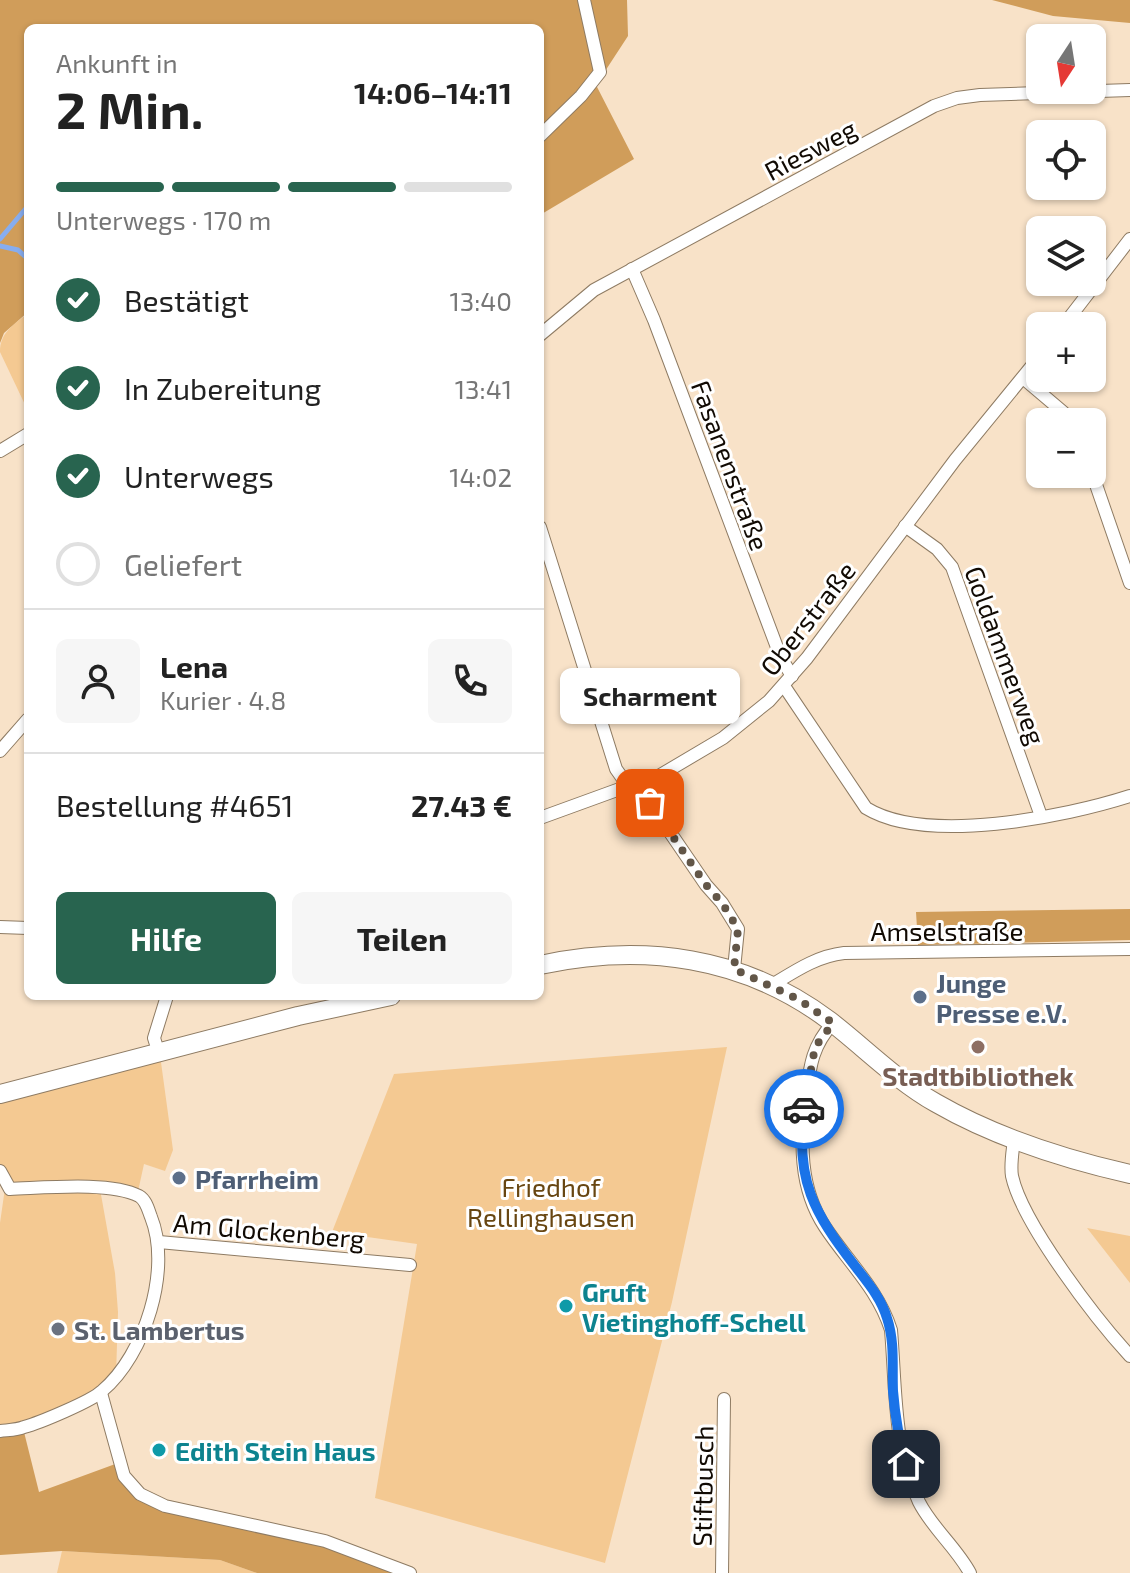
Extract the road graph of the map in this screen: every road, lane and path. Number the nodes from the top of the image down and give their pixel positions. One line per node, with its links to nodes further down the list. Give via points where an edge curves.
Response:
1 (584, 0): 3 (street, via 600,72)
2 (1130, 90): 5 (street, Riesweg, via 957,98 934,106)
3 (544, 132)
4 (1130, 239): 6 (street)
5 (632, 269): 7 (street, Riesweg, via 594,290); 17 (street, Fasanenstraße)
6 (1074, 312)
7 (544, 332)
8 (1026, 374): 9 (street, Oberstraße)
9 (1023, 378): 10 (street); 14 (street, Oberstraße)
10 (1058, 408)
11 (24, 436): 12 (street)
12 (0, 451)
13 (1097, 488): 16 (street)
14 (905, 526): 17 (street, Oberstraße); 22 (street, Goldammerweg, via 952,567)
15 (544, 540): 20 (street, via 616,769)
16 (1130, 583)
17 (788, 681): 20 (street, Oberstraße, via 723,738 652,780); 22 (street, Fasanenstraße, via 866,808 881,817 932,826)
18 (24, 724): 19 (street)
19 (0, 751)
20 (628, 786): 23 (street, Oberstraße); 28 (street, via 650,803 738,929)
21 (1130, 796): 22 (street, Fasanenstraße)
22 (1041, 816)
23 (544, 817)
24 (0, 927): 25 (street)
25 (24, 928)
26 (1130, 949): 29 (street, Amselstraße, via 832,954)
27 (544, 964): 28 (main road, via 630,955)
28 (734, 969): 29 (main road)
29 (772, 985): 32 (main road)
30 (166, 1000): 33 (street, via 154,1038)
31 (372, 1000): 33 (main road)
32 (833, 1023): 35 (main road, via 935,1103); 46 (street, via 815,1047 808,1080 801,1136 805,1177 821,1220 886,1314 898,1430 910,1480 932,1524)
33 (159, 1054): 34 (main road)
34 (0, 1094)
35 (1014, 1139): 37 (main road); 40 (street, via 1011,1173 1019,1199 1062,1270)
36 (0, 1171): 38 (street, via 10,1189 96,1188 138,1196 146,1202)
37 (1130, 1174)
38 (159, 1242): 39 (street, Am Glockenberg); 41 (street, Am Glockenberg, via 159,1270 141,1333)
39 (410, 1265)
40 (1130, 1356)
41 (101, 1393): 43 (street, Am Glockenberg, via 25,1427); 44 (street, via 124,1476 140,1494 165,1506 325,1541)
42 (724, 1399): 45 (street, Stiftbusch)
43 (0, 1431)
44 (410, 1573)
45 (722, 1573)
46 (970, 1573)

